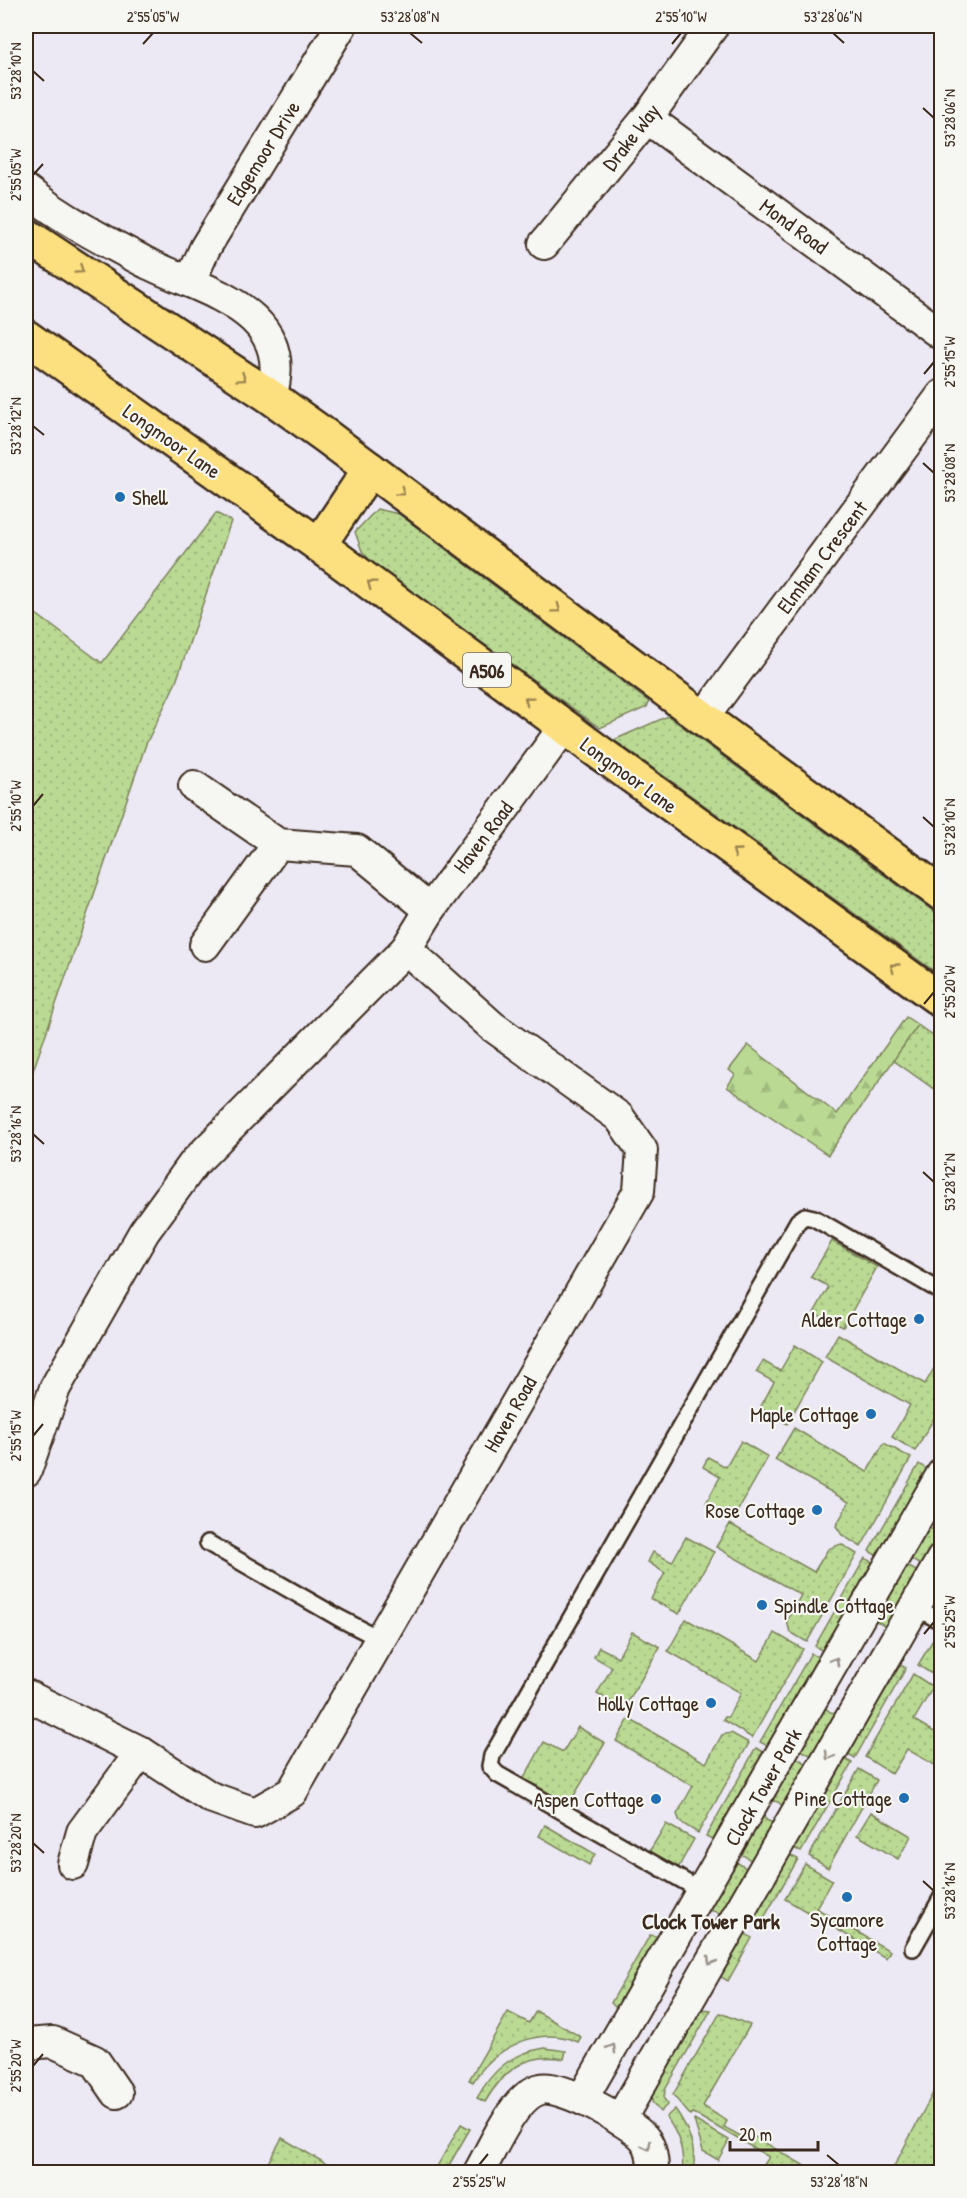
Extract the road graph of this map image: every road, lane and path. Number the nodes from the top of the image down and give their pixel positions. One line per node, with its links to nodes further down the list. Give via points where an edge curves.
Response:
1 (341, 26): 7 (street, Edgemoor Drive, via 205,248)
2 (713, 26): 3 (street, Drake Way)
3 (647, 118): 6 (street, Drake Way); 8 (street, Mond Road)
4 (26, 190): 7 (street, via 64,217)
5 (26, 235): 11 (main road, one-way to 11)
6 (544, 244)
7 (190, 282): 11 (street, via 230,299 260,326 276,368)
8 (942, 334)
9 (26, 336): 13 (main road, Longmoor Lane / A506)
10 (942, 395): 14 (street, Elmham Crescent)
11 (271, 396): 12 (main road)
12 (370, 469): 13 (main road); 14 (main road, one-way to 14)
13 (319, 545): 15 (main road, Longmoor Lane / A506, one-way to 13)
14 (702, 718): 18 (main road)
15 (564, 727): 19 (street, Haven Road); 22 (main road, Longmoor Lane / A506, one-way to 15)
16 (194, 786): 17 (street)
17 (278, 844): 19 (street, via 357,850); 20 (street)
18 (942, 894)
19 (430, 909): 21 (street, Haven Road)
20 (205, 945)
21 (406, 949): 24 (street, Haven Road, via 194,1163 144,1232 55,1388); 32 (street, Haven Road, via 492,1026 619,1117 642,1150 639,1191)
22 (942, 1001)
23 (942, 1292): 42 (lane, via 814,1218 805,1216 798,1221 492,1756 490,1766 497,1774)
24 (26, 1471)
25 (942, 1474): 26 (street, Clock Tower Park)
26 (931, 1517): 30 (street, Clock Tower Park)
27 (208, 1543): 32 (lane)
28 (942, 1559): 29 (street, Clock Tower Park)
29 (915, 1606): 31 (lane); 33 (street, Clock Tower Park)
30 (858, 1620): 33 (street, via 878,1628); 34 (street, Clock Tower Park, one-way to 30)
31 (942, 1622)
32 (380, 1639): 37 (street, Haven Road, via 292,1792 255,1813 210,1797)
33 (894, 1641): 36 (street, Clock Tower Park)
34 (817, 1693): 36 (street, via 833,1707); 38 (street, Clock Tower Park)
35 (26, 1695): 37 (street, Haven Road)
36 (854, 1712): 39 (street, Clock Tower Park, one-way to 39)
37 (141, 1752): 40 (street, via 82,1832)
38 (755, 1801): 39 (street); 42 (street, Clock Tower Park)
39 (791, 1821): 43 (street, Clock Tower Park)
40 (73, 1864)
41 (942, 1897): 44 (lane)
42 (697, 1903): 43 (street); 47 (street, Clock Tower Park, one-way to 42)
43 (727, 1934): 48 (street, Clock Tower Park, one-way to 48)
44 (913, 1948)
45 (26, 2044): 46 (street, via 53,2042 94,2061)
46 (117, 2093)
47 (582, 2099): 48 (street); 49 (street, via 542,2089 526,2097)
48 (620, 2120): 50 (street, one-way to 50, via 644,2138 654,2158)
49 (479, 2172)
50 (653, 2172)

